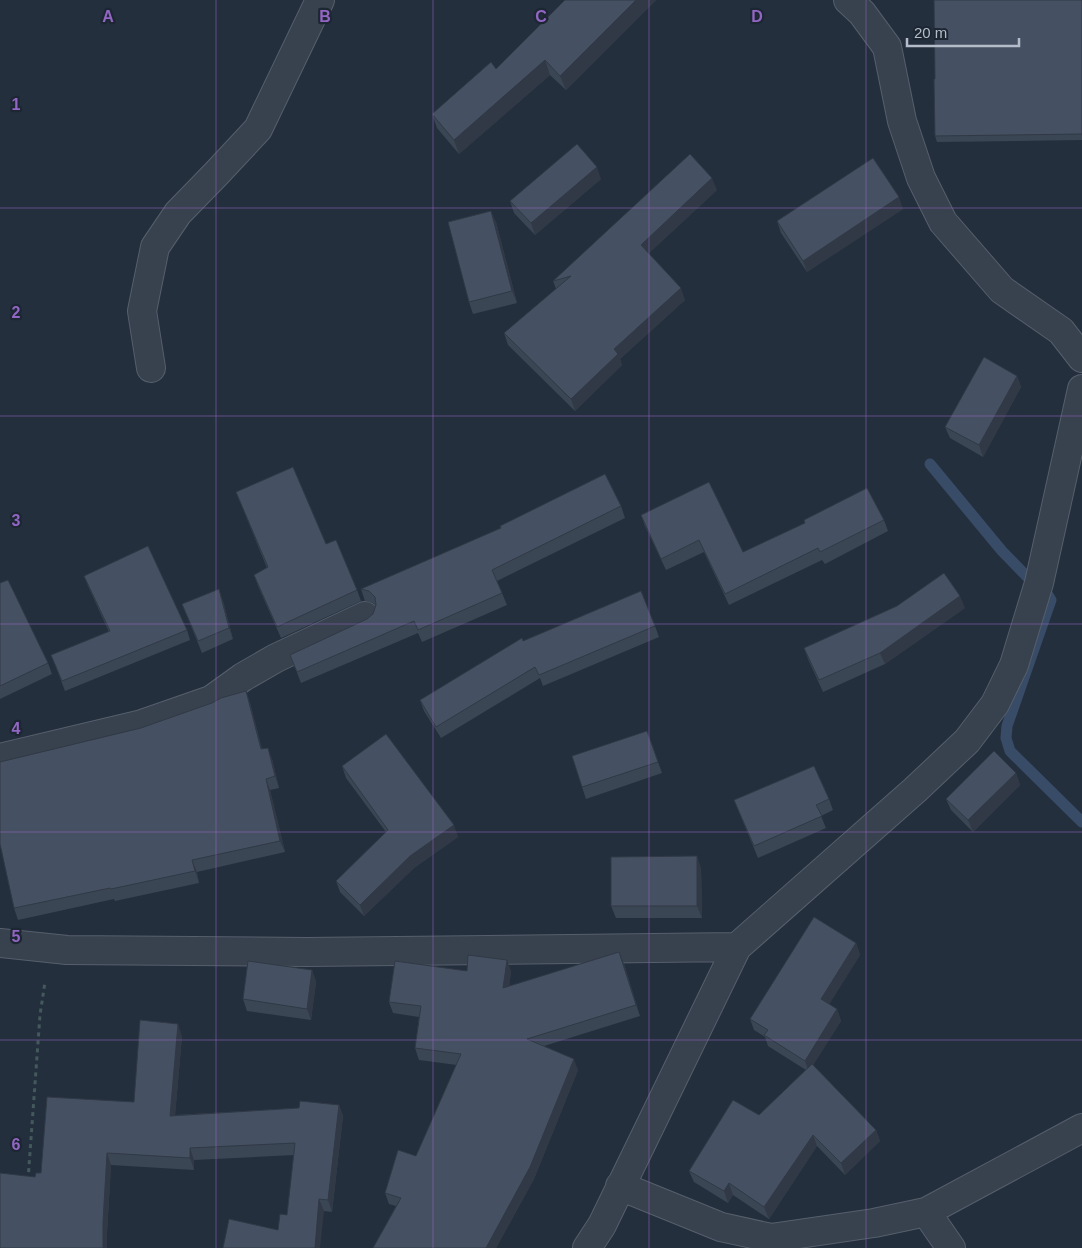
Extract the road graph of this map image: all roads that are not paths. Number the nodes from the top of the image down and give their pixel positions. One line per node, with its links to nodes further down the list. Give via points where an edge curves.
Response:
1 (320, 0): 4 (street, via 258,128 178,213 155,247 142,311)
2 (848, 0): 3 (street, via 887,47 902,121 921,178 942,222 1002,290 1061,331)
3 (1082, 358)
4 (151, 368)
5 (1082, 389): 9 (street, via 1038,587 1014,665 995,704 967,741 915,790)
6 (365, 616): 7 (street, via 276,658 211,700 142,724)
7 (0, 758)
8 (0, 943): 9 (street, via 50,948 307,952)
9 (737, 947): 11 (street)
10 (1082, 1128): 12 (street)
11 (620, 1186): 12 (street, via 721,1227 771,1238); 13 (street)
12 (926, 1212): 14 (street)
13 (587, 1248)
14 (951, 1248)

